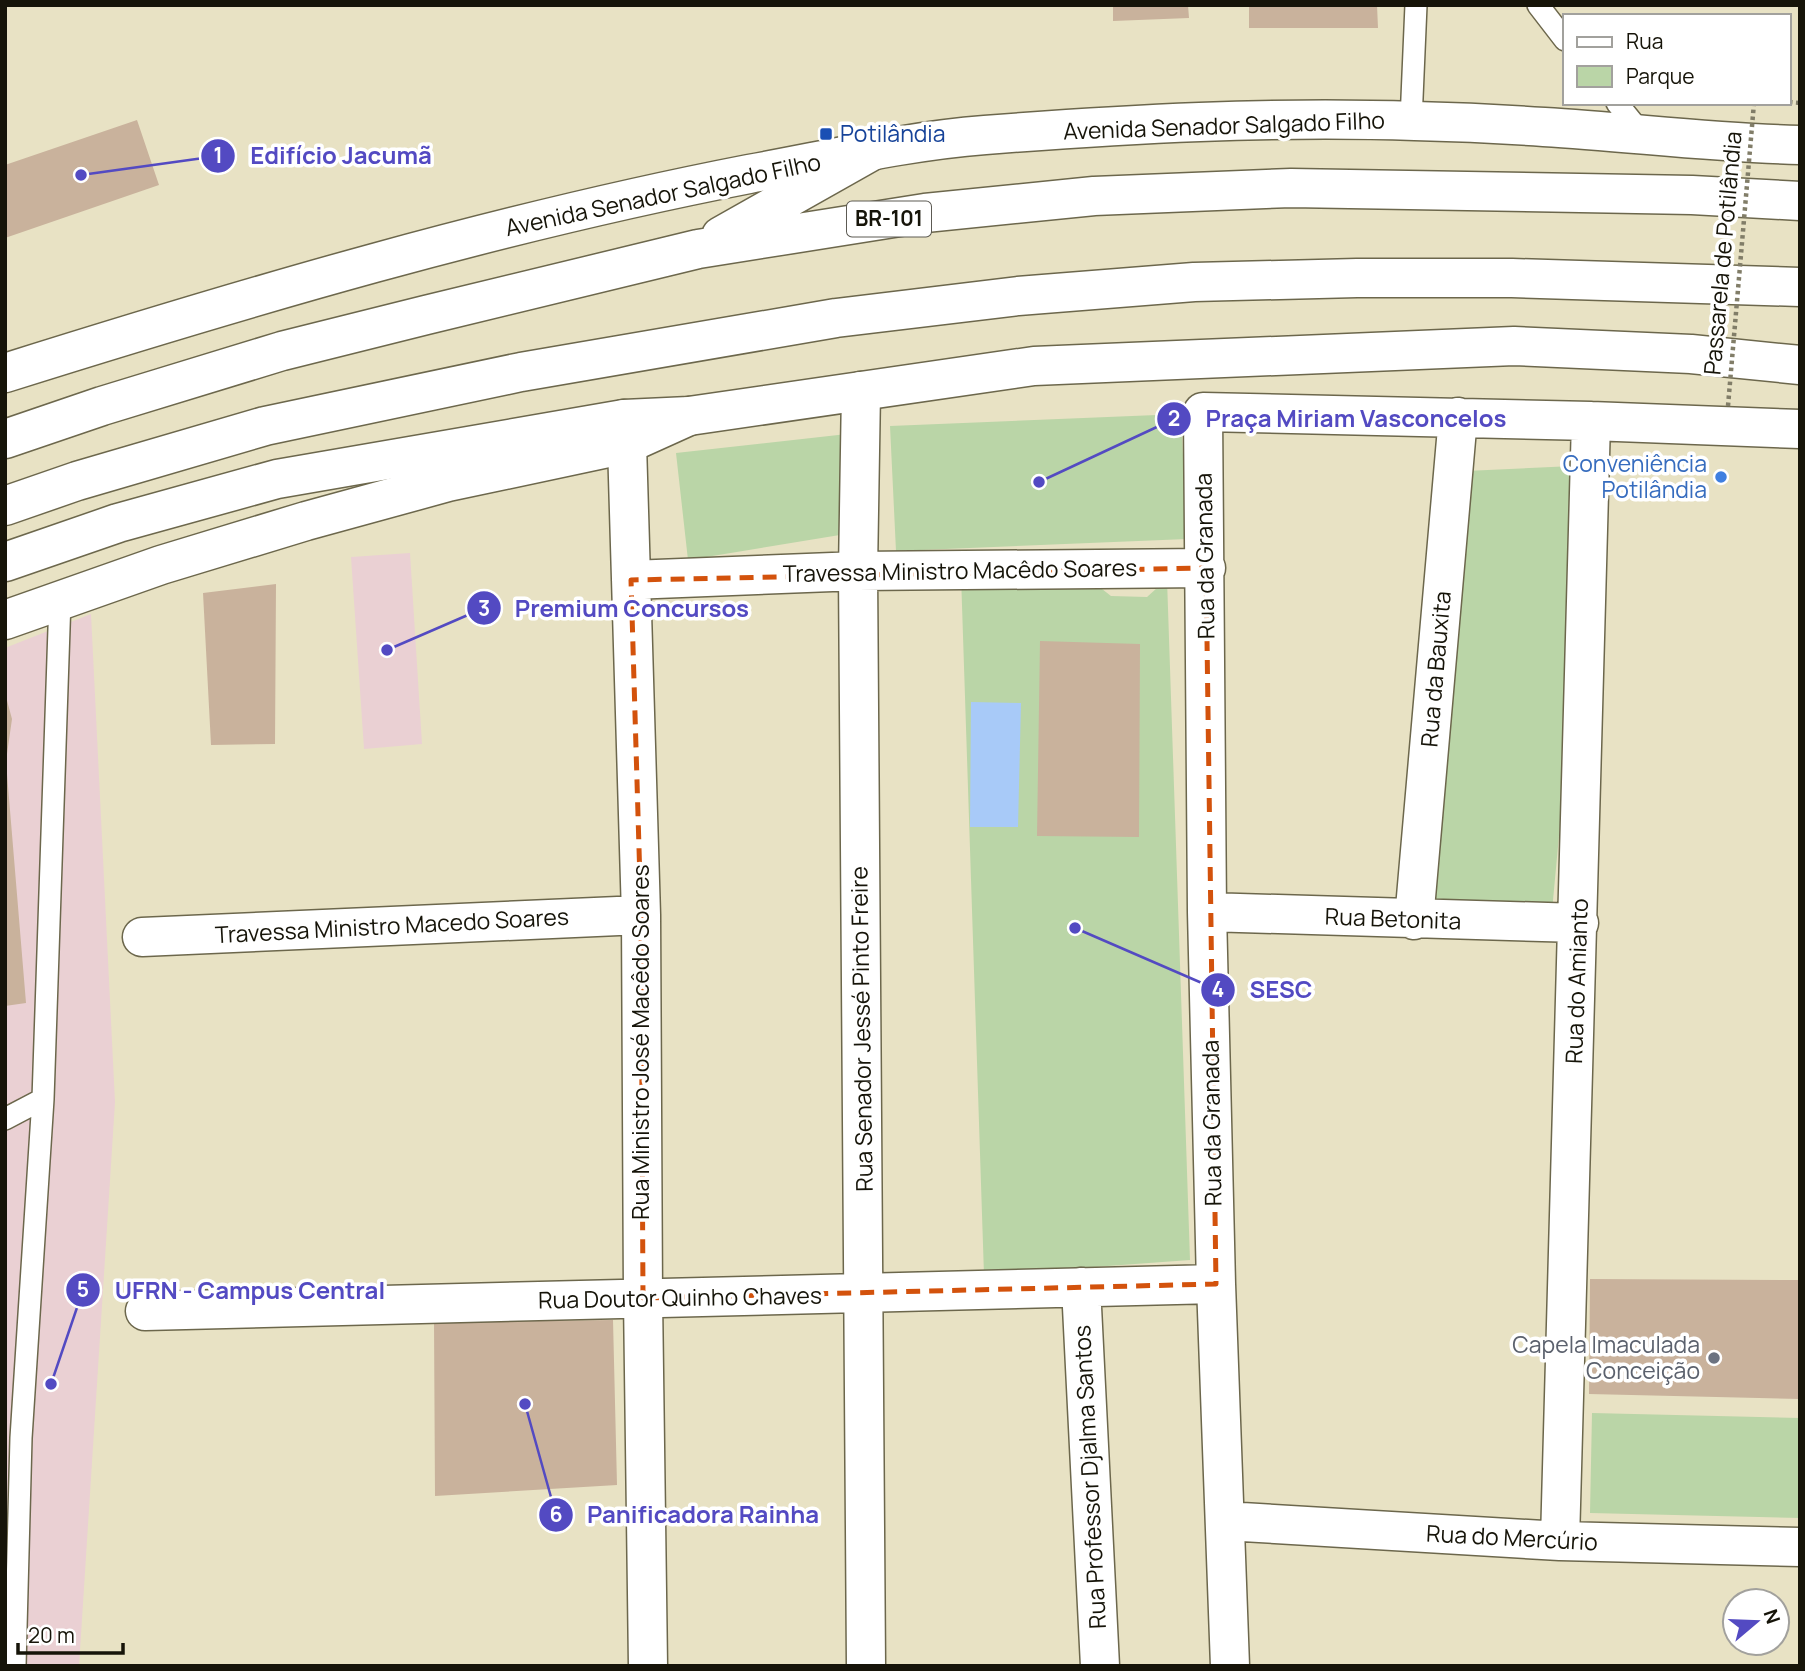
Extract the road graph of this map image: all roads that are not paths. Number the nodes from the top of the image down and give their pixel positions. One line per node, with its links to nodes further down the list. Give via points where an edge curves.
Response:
1 (1416, 5): 5 (lane)
2 (1538, 5): 3 (lane)
3 (1563, 37)
4 (1619, 105): 6 (lane)
5 (1410, 121): 6 (main road, Avenida Senador Salgado Filho); 8 (main road, Avenida Senador Salgado Filho, via 1129,126 979,135)
6 (1643, 136): 7 (main road, Avenida Senador Salgado Filho)
7 (1800, 145)
8 (872, 151): 10 (main road); 13 (main road, Avenida Senador Salgado Filho, via 525,222 215,307)
9 (1800, 201): 10 (main road, BR-101, via 1291,188 1133,194 925,213)
10 (698, 249): 19 (main road, BR-101, via 282,351)
11 (1800, 288): 20 (main road, via 1512,278 1194,282 849,316 521,372 265,426)
12 (1800, 365): 14 (main road, via 1691,354 1514,346 1034,366)
13 (5, 373)
14 (861, 391): 18 (main road, via 689,415); 23 (main road, Rua Senador Jessé Pinto Freire)
15 (1458, 417): 16 (main road); 22 (main road, Rua da Granada, via 1203,412); 29 (main road, Rua da Bauxita)
16 (1591, 421): 17 (main road); 30 (main road, Rua do Amianto)
17 (1800, 429)
18 (625, 431): 21 (main road, via 277,479 118,523); 24 (main road, Rua Ministro José Macêdo Soares); 25 (main road, via 306,521)
19 (5, 439)
20 (5, 506)
21 (5, 562)
22 (1206, 568): 23 (main road, Travessa Ministro Macêdo Soares); 27 (main road, Rua da Granada)
23 (858, 571): 24 (main road, Travessa Ministro Macêdo Soares); 36 (main road, Rua Senador Jessé Pinto Freire)
24 (631, 580): 28 (main road, Rua Ministro José Macêdo Soares)
25 (60, 599): 26 (main road); 32 (lane)
26 (5, 620)
27 (1207, 912): 29 (main road, Rua Betonita); 34 (main road, Rua da Granada)
28 (641, 915): 31 (main road, Travessa Ministro Macedo Soares); 37 (main road, Rua Ministro José Macêdo Soares)
29 (1414, 920): 30 (main road, Rua Betonita)
30 (1578, 923): 40 (main road, Rua do Amianto)
31 (142, 937)
32 (43, 1099): 33 (lane); 42 (lane, via 21,1437)
33 (5, 1119)
34 (1216, 1284): 35 (main road, Rua Doutor Quinho Chaves); 39 (main road, Rua da Granada)
35 (1081, 1287): 36 (main road, Rua Doutor Quinho Chaves); 45 (main road, Rua Professor Djalma Santos)
36 (865, 1294): 37 (main road, Rua Doutor Quinho Chaves); 44 (main road, Rua Senador Jessé Pinto Freire)
37 (643, 1298): 38 (main road, Rua Doutor Quinho Chaves); 43 (main road, Rua Ministro José Macêdo Soares)
38 (145, 1311)
39 (1225, 1521): 40 (main road, Rua do Mercúrio); 46 (main road, Rua da Granada)
40 (1560, 1541): 41 (main road, Rua do Mercúrio)
41 (1800, 1547)
42 (15, 1666)
43 (648, 1666)
44 (866, 1666)
45 (1100, 1666)
46 (1230, 1666)

